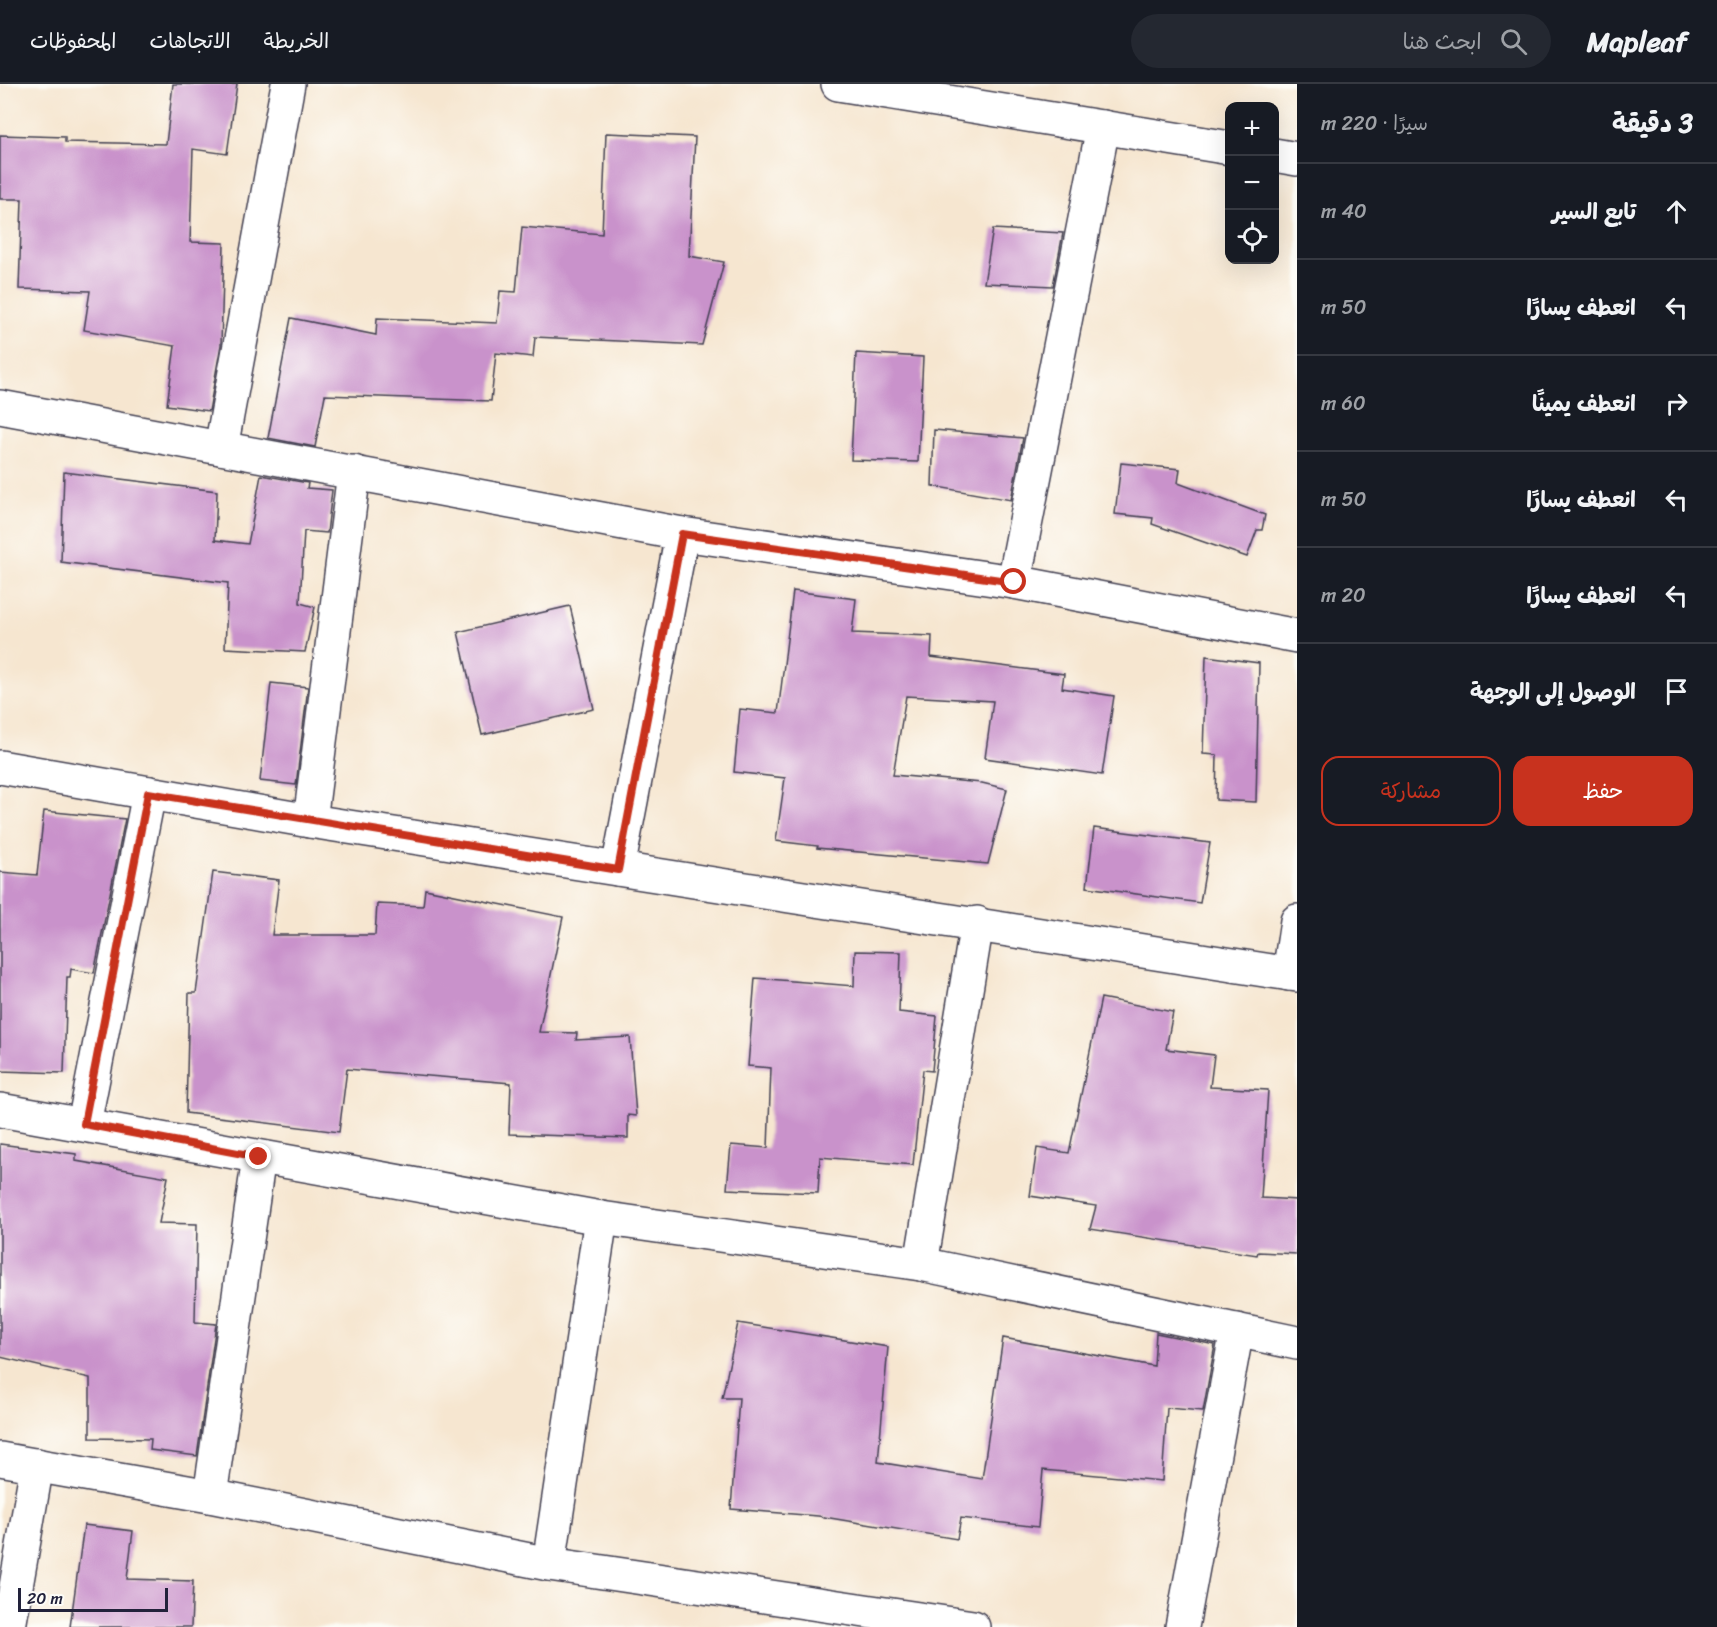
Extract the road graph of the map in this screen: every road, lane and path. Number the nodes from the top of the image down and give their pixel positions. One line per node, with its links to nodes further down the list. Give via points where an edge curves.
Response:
1 (288, 84): 8 (street)
2 (838, 84): 3 (street)
3 (1103, 127): 4 (street); 11 (street)
4 (1225, 147)
5 (1279, 157): 6 (street)
6 (1297, 159)
7 (0, 407): 8 (street)
8 (222, 447): 9 (street)
9 (354, 471): 10 (street); 15 (street)
10 (682, 534): 11 (street); 16 (street)
11 (1014, 582): 12 (street)
12 (1297, 636)
13 (0, 767): 14 (street)
14 (148, 793): 15 (street); 21 (street)
15 (310, 821): 16 (street)
16 (618, 870): 18 (street)
17 (1297, 921): 19 (street)
18 (977, 923): 19 (street); 24 (street)
19 (1293, 974)
20 (0, 1110): 21 (street)
21 (84, 1124): 22 (street)
22 (259, 1157): 23 (street); 29 (street)
23 (601, 1218): 24 (street); 30 (street)
24 (921, 1264): 25 (street)
25 (1237, 1330): 26 (street); 34 (street)
26 (1297, 1343)
27 (0, 1459): 28 (street)
28 (37, 1465): 29 (street); 32 (street)
29 (210, 1496): 30 (street)
30 (549, 1564): 31 (street)
31 (852, 1618): 33 (street)
32 (9, 1627)
33 (973, 1627)
34 (1182, 1627)

